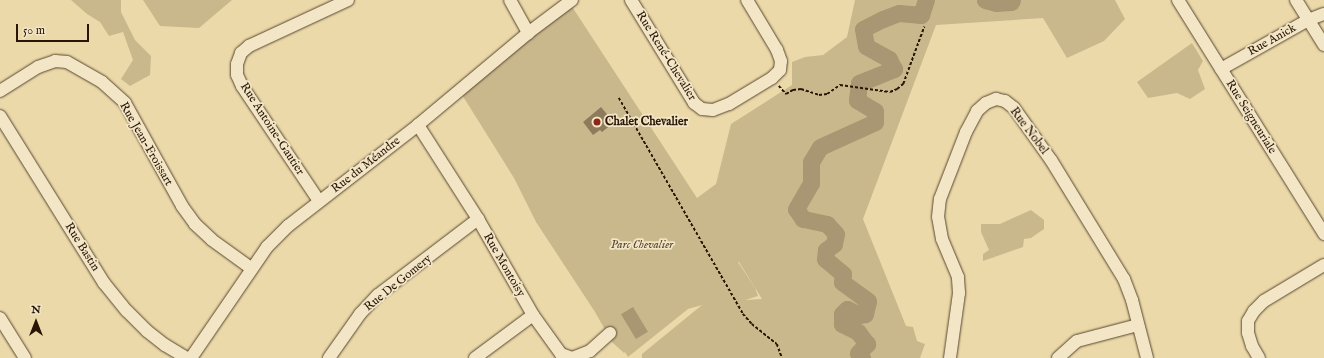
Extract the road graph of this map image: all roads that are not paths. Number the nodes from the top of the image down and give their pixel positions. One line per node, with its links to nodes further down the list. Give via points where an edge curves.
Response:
1 (348, 0): 16 (street, Rue Antoine-Gautier, via 248,46 241,53 237,64 237,75 242,86)
2 (510, 0): 10 (street)
3 (572, 0): 10 (street, Rue du Méandre)
4 (631, 0): 5 (street, Rue René-Chevalier, via 694,103 702,109 712,110 729,104 772,78 780,70 781,61 777,50)
5 (747, 0)
6 (1178, 0): 12 (street, Rue Seigneuriale)
7 (1296, 0): 9 (street)
8 (1324, 14): 9 (street, Rue Anick)
9 (1308, 20): 11 (street); 12 (street, Rue Anick)
10 (528, 33): 15 (street, Rue du Méandre)
11 (1324, 45)
12 (1221, 69): 18 (street, Rue Seigneuriale)
13 (0, 91): 20 (street, Rue Jean-Froissart, via 38,67 55,61 67,62 102,82 125,104 182,206 195,224 212,240)
14 (0, 116): 26 (street, Rue Bastin, via 104,282 146,331)
15 (418, 125): 16 (street, Rue du Méandre); 17 (street, Rue Montoisy)
16 (319, 201): 20 (street, Rue du Méandre, via 267,247)
17 (478, 219): 21 (street, Rue Montoisy); 28 (street, Rue De Gomery, via 378,296 360,314)
18 (1324, 234)
19 (1324, 265): 33 (street, via 1264,301 1254,311 1248,321 1248,333)
20 (252, 269): 27 (street, Rue du Méandre)
21 (533, 315): 24 (street, Rue Montoisy, via 561,354 572,358 590,351); 29 (street)
22 (0, 318): 25 (street)
23 (1138, 325): 30 (street, Rue Nobel, via 1124,279 1051,160 1014,108 1005,101 996,99 986,102 977,111 966,132 940,199 938,217 942,239 958,276 959,293); 31 (street, via 1077,341); 32 (street, Rue Nobel)
24 (610, 333)
25 (24, 358)
26 (187, 358)
27 (191, 358)
28 (329, 358)
29 (475, 358)
30 (950, 358)
31 (1058, 358)
32 (1147, 358)
33 (1259, 358)

